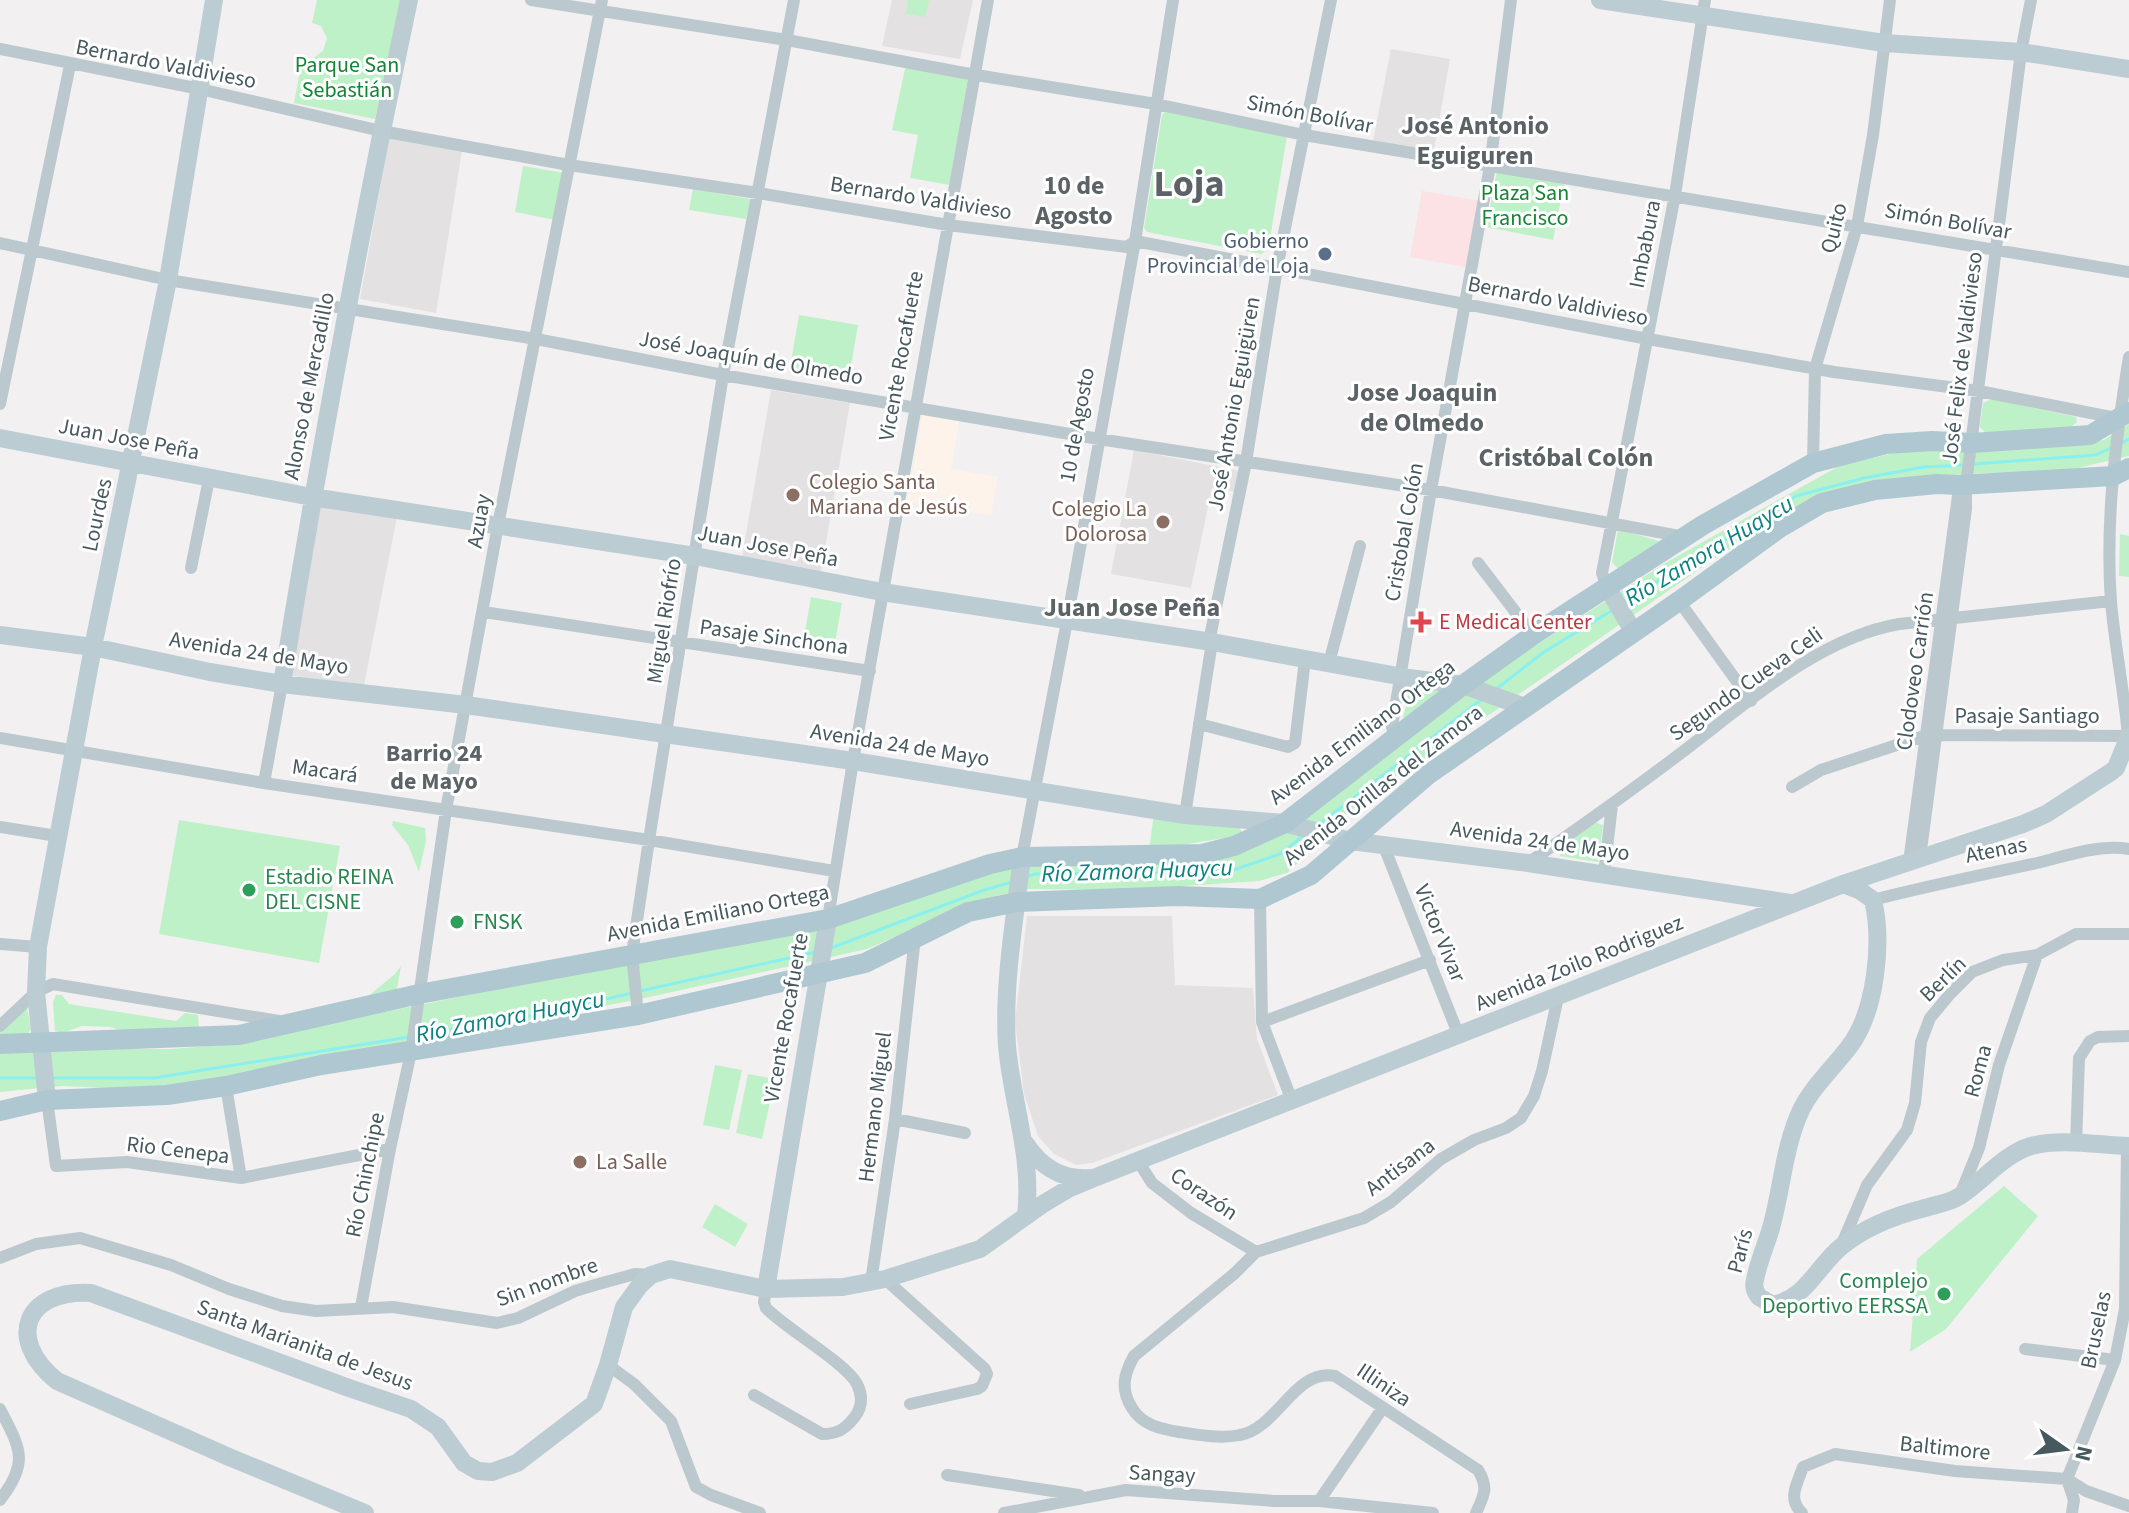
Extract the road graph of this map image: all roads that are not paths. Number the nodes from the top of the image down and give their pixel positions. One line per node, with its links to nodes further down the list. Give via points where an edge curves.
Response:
1 (214, 0): 21 (street, Lourdes)
2 (409, 0): 23 (street, Alonso de Mercadillo)
3 (531, 0): 12 (street, Simón Bolívar)
4 (794, 0): 14 (street, Miguel Riofrío)
5 (988, 0): 20 (street, Vicente Rocafuerte)
6 (1173, 0): 22 (street, 10 de Agosto)
7 (1331, 0): 24 (street, José Antonio Eguigüren)
8 (1511, 0): 26 (street, Cristobal Colón)
9 (1600, 0): 13 (street)
10 (1890, 0): 15 (street, Quito)
11 (2031, 0): 17 (street, José Felix de Valdivieso)
12 (601, 5): 14 (street, Simón Bolívar); 25 (street, Azuay)
13 (1705, 7): 15 (street); 28 (street, Imbabura)
14 (787, 40): 20 (street, Simón Bolívar); 27 (street, Miguel Riofrío)
15 (1884, 43): 17 (street); 30 (street, Quito)
16 (0, 49): 18 (street, Bernardo Valdivieso)
17 (2021, 52): 19 (street); 34 (street, José Felix de Valdivieso)
18 (70, 65): 21 (street, Bernardo Valdivieso); 33 (street)
19 (2129, 69)
20 (973, 74): 22 (street, Simón Bolívar); 29 (street, Vicente Rocafuerte)
21 (200, 89): 23 (street, Bernardo Valdivieso); 37 (street, Lourdes)
22 (1156, 104): 24 (street, Simón Bolívar); 31 (street, 10 de Agosto)
23 (381, 131): 25 (street, Bernardo Valdivieso); 39 (street, Alonso de Mercadillo)
24 (1304, 135): 26 (street, Simón Bolívar); 35 (street, José Antonio Eguigüren)
25 (569, 165): 27 (street, Bernardo Valdivieso); 40 (street, Azuay)
26 (1490, 166): 28 (street, Simón Bolívar); 38 (street, Cristobal Colón)
27 (758, 193): 29 (street, Bernardo Valdivieso); 44 (street, Miguel Riofrío)
28 (1675, 195): 30 (street, Simón Bolívar); 41 (street, Imbabura)
29 (948, 225): 31 (street, Bernardo Valdivieso, via 1127,247); 47 (street, Vicente Rocafuerte)
30 (1857, 226): 34 (street, Simón Bolívar); 43 (street, Quito)
31 (1135, 241): 35 (street, Bernardo Valdivieso); 50 (street, 10 de Agosto)
32 (0, 243): 33 (street, José Joaquín de Olmedo)
33 (33, 248): 37 (street, José Joaquín de Olmedo); 46 (street)
34 (1996, 250): 36 (street, Simón Bolívar); 45 (street, José Felix de Valdivieso)
35 (1277, 268): 38 (street, Bernardo Valdivieso); 52 (street, José Antonio Eguigüren)
36 (2129, 272)
37 (168, 280): 39 (street, José Joaquín de Olmedo); 53 (street, Lourdes)
38 (1466, 303): 41 (street, Bernardo Valdivieso); 58 (street, Cristobal Colón)
39 (348, 310): 40 (street, José Joaquín de Olmedo); 59 (street, Alonso de Mercadillo)
40 (536, 339): 44 (street, José Joaquín de Olmedo); 61 (street, Azuay)
41 (1648, 339): 43 (street, Bernardo Valdivieso); 60 (street, Imbabura)
42 (2129, 357): 48 (street)
43 (1815, 369): 45 (street, Bernardo Valdivieso); 54 (street, Quito)
44 (723, 375): 47 (street, José Joaquín de Olmedo); 64 (street, Miguel Riofrío)
45 (1979, 391): 48 (street, Bernardo Valdivieso); 51 (street, José Felix de Valdivieso)
46 (0, 404)
47 (917, 407): 50 (street, José Joaquín de Olmedo); 68 (street, Vicente Rocafuerte)
48 (2124, 416): 51 (main road, Avenida Emiliano Ortega, via 2090,435); 55 (street)
49 (0, 438): 53 (street, Juan Jose Peña)
50 (1099, 439): 52 (street, José Joaquín de Olmedo); 73 (street, 10 de Agosto)
51 (1972, 443): 54 (main road, Avenida Emiliano Ortega, via 1886,444); 57 (street, José Felix de Valdivieso)
52 (1246, 462): 58 (street, José Joaquín de Olmedo); 77 (street, José Antonio Eguigüren)
53 (132, 463): 56 (street, Juan Jose Peña); 79 (street, Lourdes)
54 (1813, 463): 62 (main road, Avenida Emiliano Ortega)
55 (2121, 472): 57 (main road, Avenida Orillas del Zamora); 70 (street)
56 (209, 479): 59 (street, Juan Jose Peña); 66 (street)
57 (1963, 485): 69 (main road, Avenida Orillas del Zamora, via 1875,490 1822,503); 72 (street, Clodoveo Carrión)
58 (1431, 490): 60 (street, José Joaquín de Olmedo); 83 (street, Cristobal Colón)
59 (312, 497): 61 (street, Juan Jose Peña); 84 (street, Alonso de Mercadillo)
60 (1611, 523): 62 (street, José Joaquín de Olmedo); 67 (street, Imbabura, via 1602,573)
61 (498, 525): 64 (street, Juan Jose Peña); 71 (street, Azuay)
62 (1685, 537): 67 (main road, Avenida Emiliano Ortega)
63 (1360, 546): 81 (street)
64 (695, 556): 68 (street, Juan Jose Peña); 78 (street, Miguel Riofrío)
65 (1478, 563): 76 (street)
66 (191, 568)
67 (1607, 587): 74 (street); 76 (main road, Avenida Emiliano Ortega)
68 (882, 592): 73 (street, Juan Jose Peña); 82 (street, Vicente Rocafuerte)
69 (1679, 601): 74 (main road, Avenida Orillas del Zamora); 86 (street)
70 (2111, 601): 72 (street, Segundo Cueva Celi); 92 (street)
71 (484, 612): 78 (street, Pasaje Sinchona); 87 (street, Azuay)
72 (1947, 618): 86 (street, Segundo Cueva Celi, via 1880,627 1846,639); 91 (street, Clodoveo Carrión)
73 (1067, 621): 77 (street, Juan Jose Peña); 100 (street, 10 de Agosto)
74 (1633, 631): 88 (main road, Avenida Orillas del Zamora)
75 (0, 635): 79 (street, Avenida 24 de Mayo)
76 (1533, 635): 85 (main road, Avenida Emiliano Ortega)
77 (1212, 642): 80 (street, Juan Jose Peña); 89 (street, José Antonio Eguigüren)
78 (681, 644): 82 (street, Pasaje Sinchona); 90 (street, Miguel Riofrío)
79 (93, 647): 84 (street, Avenida 24 de Mayo); 95 (street, Lourdes)
80 (1305, 660): 81 (street, Juan Jose Peña); 89 (street, via 1295,743 1288,747)
81 (1329, 663): 83 (street, Juan Jose Peña)
82 (870, 671): 96 (street, Vicente Rocafuerte)
83 (1400, 676): 85 (street, Juan Jose Peña); 94 (street, Cristobal Colón, via 1392,727)
84 (282, 684): 87 (street, Avenida 24 de Mayo); 98 (street, Alonso de Mercadillo)
85 (1468, 687): 88 (street, Juan Jose Peña); 94 (main road, Avenida Emiliano Ortega)
86 (1751, 701): 101 (street, Segundo Cueva Celi)
87 (466, 705): 90 (street, Avenida 24 de Mayo); 102 (street, Azuay)
88 (1520, 705): 108 (main road, Avenida Orillas del Zamora)
89 (1199, 724): 103 (street, José Antonio Eguigüren)
90 (665, 734): 96 (street, Avenida 24 de Mayo); 107 (street, Miguel Riofrío)
91 (1932, 736): 92 (street, Pasaje Santiago); 99 (street, Pasaje Santiago, via 1821,770); 112 (street, Clodoveo Carrión)
92 (2129, 736): 97 (street, Avenida Zoilo Rodriguez)
93 (0, 738): 95 (street, Macará)
94 (1396, 739): 104 (main road, Avenida Emiliano Ortega)
95 (74, 749): 98 (street, Macará); 106 (street, Lourdes)
96 (853, 761): 100 (street, Avenida 24 de Mayo); 114 (street, Vicente Rocafuerte)
97 (2123, 764): 112 (street, Avenida Zoilo Rodriguez, via 2046,814)
98 (264, 783): 102 (street, Macará)
99 (1792, 787)
100 (1033, 791): 103 (street, Avenida 24 de Mayo); 111 (street, 10 de Agosto)
101 (1612, 805): 113 (street, Segundo Cueva Celi); 115 (street)
102 (446, 810): 107 (street, Macará); 132 (street, Azuay)
103 (1185, 815): 104 (street, Avenida 24 de Mayo)
104 (1285, 823): 108 (street, Avenida 24 de Mayo); 111 (main road, Avenida Emiliano Ortega, via 1244,843 1202,854)
105 (0, 827): 106 (street)
106 (57, 836): 125 (street, Lourdes)
107 (649, 840): 114 (street, Macará); 127 (street, Miguel Riofrío)
108 (1350, 841): 109 (street, Avenida 24 de Mayo); 117 (main road, Avenida Orillas del Zamora, via 1311,875)
109 (1383, 844): 113 (street, Avenida 24 de Mayo); 128 (street, Victor Vivar)
110 (2129, 849): 118 (street, Atenas, via 2077,853)
111 (1022, 857): 119 (street); 121 (main road, Avenida Emiliano Ortega)
112 (1914, 860): 116 (street, Avenida Zoilo Rodriguez)
113 (1528, 863): 115 (street, Avenida 24 de Mayo)
114 (834, 871): 121 (street, Vicente Rocafuerte)
115 (1604, 874): 120 (street, Avenida 24 de Mayo)
116 (1843, 884): 118 (street); 120 (street, Avenida Zoilo Rodriguez)
117 (1260, 899): 119 (main road, Avenida Orillas del Zamora, via 1178,896); 135 (street)
118 (1873, 900): 157 (street, París, via 1877,936 1866,1014 1850,1046 1801,1111 1755,1292 1773,1305 1791,1299)
119 (1017, 902): 123 (main road, Avenida Orillas del Zamora, via 968,912); 148 (street, via 1006,1018)
120 (1792, 904): 131 (street, Avenida Zoilo Rodriguez)
121 (828, 919): 127 (main road, Avenida Emiliano Ortega); 129 (street, Vicente Rocafuerte)
122 (2129, 934): 126 (street, Berlín, via 2076,934)
123 (915, 937): 129 (main road, Avenida Orillas del Zamora, via 865,963); 146 (street, Hermano Miguel)
124 (0, 944): 125 (street)
125 (38, 947): 130 (street, Lourdes)
126 (2037, 955): 155 (street, Roma); 157 (street, Berlín, via 1972,972 1930,1018 1921,1042 1910,1123 1867,1185)
127 (632, 959): 132 (main road, Avenida Emiliano Ortega); 133 (street, Miguel Riofrío)
128 (1430, 960): 135 (street); 137 (street, Victor Vivar)
129 (817, 974): 133 (main road, Avenida Orillas del Zamora); 162 (street, Vicente Rocafuerte)
130 (36, 992): 134 (street, Avenida Emiliano Ortega, via 53,984); 136 (street); 141 (street, Lourdes)
131 (1558, 997): 137 (street, Avenida Zoilo Rodriguez); 158 (street, Antisana, via 1542,1071 1521,1118 1441,1159 1364,1218)
132 (419, 998): 134 (main road, Avenida Emiliano Ortega); 140 (street, Azuay)
133 (637, 1010): 140 (main road, Avenida Orillas del Zamora)
134 (290, 1022): 141 (main road, Avenida Emiliano Ortega, via 239,1035)
135 (1262, 1022): 144 (street)
136 (0, 1026)
137 (1459, 1036): 144 (street, Avenida Zoilo Rodriguez)
138 (2129, 1036): 149 (street, via 2098,1037 2079,1058)
139 (0, 1044): 141 (main road, Avenida Emiliano Ortega)
140 (411, 1046): 142 (main road, Avenida Orillas del Zamora); 151 (street, Río Chinchipe)
141 (42, 1047): 143 (street, Lourdes)
142 (226, 1086): 143 (main road, Avenida Orillas del Zamora, via 167,1095); 153 (street)
143 (47, 1095): 145 (main road, Avenida Orillas del Zamora); 153 (street, Rio Cenepa, via 56,1166 127,1162)
144 (1292, 1101): 152 (street, Avenida Zoilo Rodriguez)
145 (0, 1111)
146 (895, 1119): 147 (street); 161 (street, Hermano Miguel)
147 (965, 1133)
148 (1024, 1141): 154 (street, via 1035,1158 1059,1174); 156 (street)
149 (2076, 1144): 150 (street, París); 155 (street, París, via 2028,1147)
150 (2128, 1146): 165 (street, Bruselas, via 2125,1309)
151 (390, 1149): 153 (street, Rio Cenepa); 163 (street, Río Chinchipe)
152 (1138, 1161): 154 (street, Avenida Zoilo Rodriguez); 158 (street, Corazón, via 1152,1183)
153 (241, 1178)
154 (1094, 1178): 156 (street, Avenida Zoilo Rodriguez)
155 (1959, 1198): 157 (street, París, via 1898,1216)
156 (1026, 1215): 161 (street, via 980,1249)
157 (1841, 1246)
158 (1256, 1252): 167 (street, Antisana, via 1134,1356)
159 (0, 1258): 163 (street, Sin nombre, via 36,1244 80,1238 301,1310)
160 (651, 1275): 162 (street, via 670,1269); 163 (street, Sin nombre, via 635,1274 575,1291 507,1322); 166 (street, Santa Marianita de Jesus, via 624,1307)
161 (878, 1281): 162 (street); 169 (street, via 987,1374 977,1389)
162 (766, 1289): 168 (street, via 766,1308 851,1375 861,1404 845,1429 822,1434)
163 (361, 1307)
164 (2025, 1349): 165 (street)
165 (2115, 1360): 173 (street, Bruselas)
166 (608, 1365): 178 (street, via 671,1421 696,1487); 179 (street, Santa Marianita de Jesus, via 594,1404 517,1463 478,1471 464,1463 438,1427 411,1409 91,1293 58,1294 32,1314 26,1331 29,1345 57,1381)
167 (1125, 1372): 171 (street, Illiniza, via 1125,1392 1133,1409 1152,1426 1179,1432 1243,1435 1267,1423 1309,1380 1323,1374 1335,1376)
168 (754, 1395)
169 (910, 1404)
170 (0, 1409): 175 (street, via 21,1453 12,1485)
171 (1382, 1409): 176 (street); 182 (street, Illiniza, via 1478,1470 1485,1481)
172 (947, 1475): 174 (street)
173 (2067, 1479): 177 (street, Baltimore); 183 (street, Baltimore, via 1955,1471 1835,1454 1803,1467 1793,1493); 184 (street)
174 (1090, 1497): 176 (street, Sangay, via 1126,1490); 180 (street, Sangay)
175 (0, 1500)
176 (1319, 1501): 181 (street, Sangay)
177 (2129, 1506)
178 (753, 1512)
179 (365, 1513)
180 (1004, 1513)
181 (1433, 1513)
182 (1476, 1513)
183 (1802, 1513)
184 (2072, 1513)

